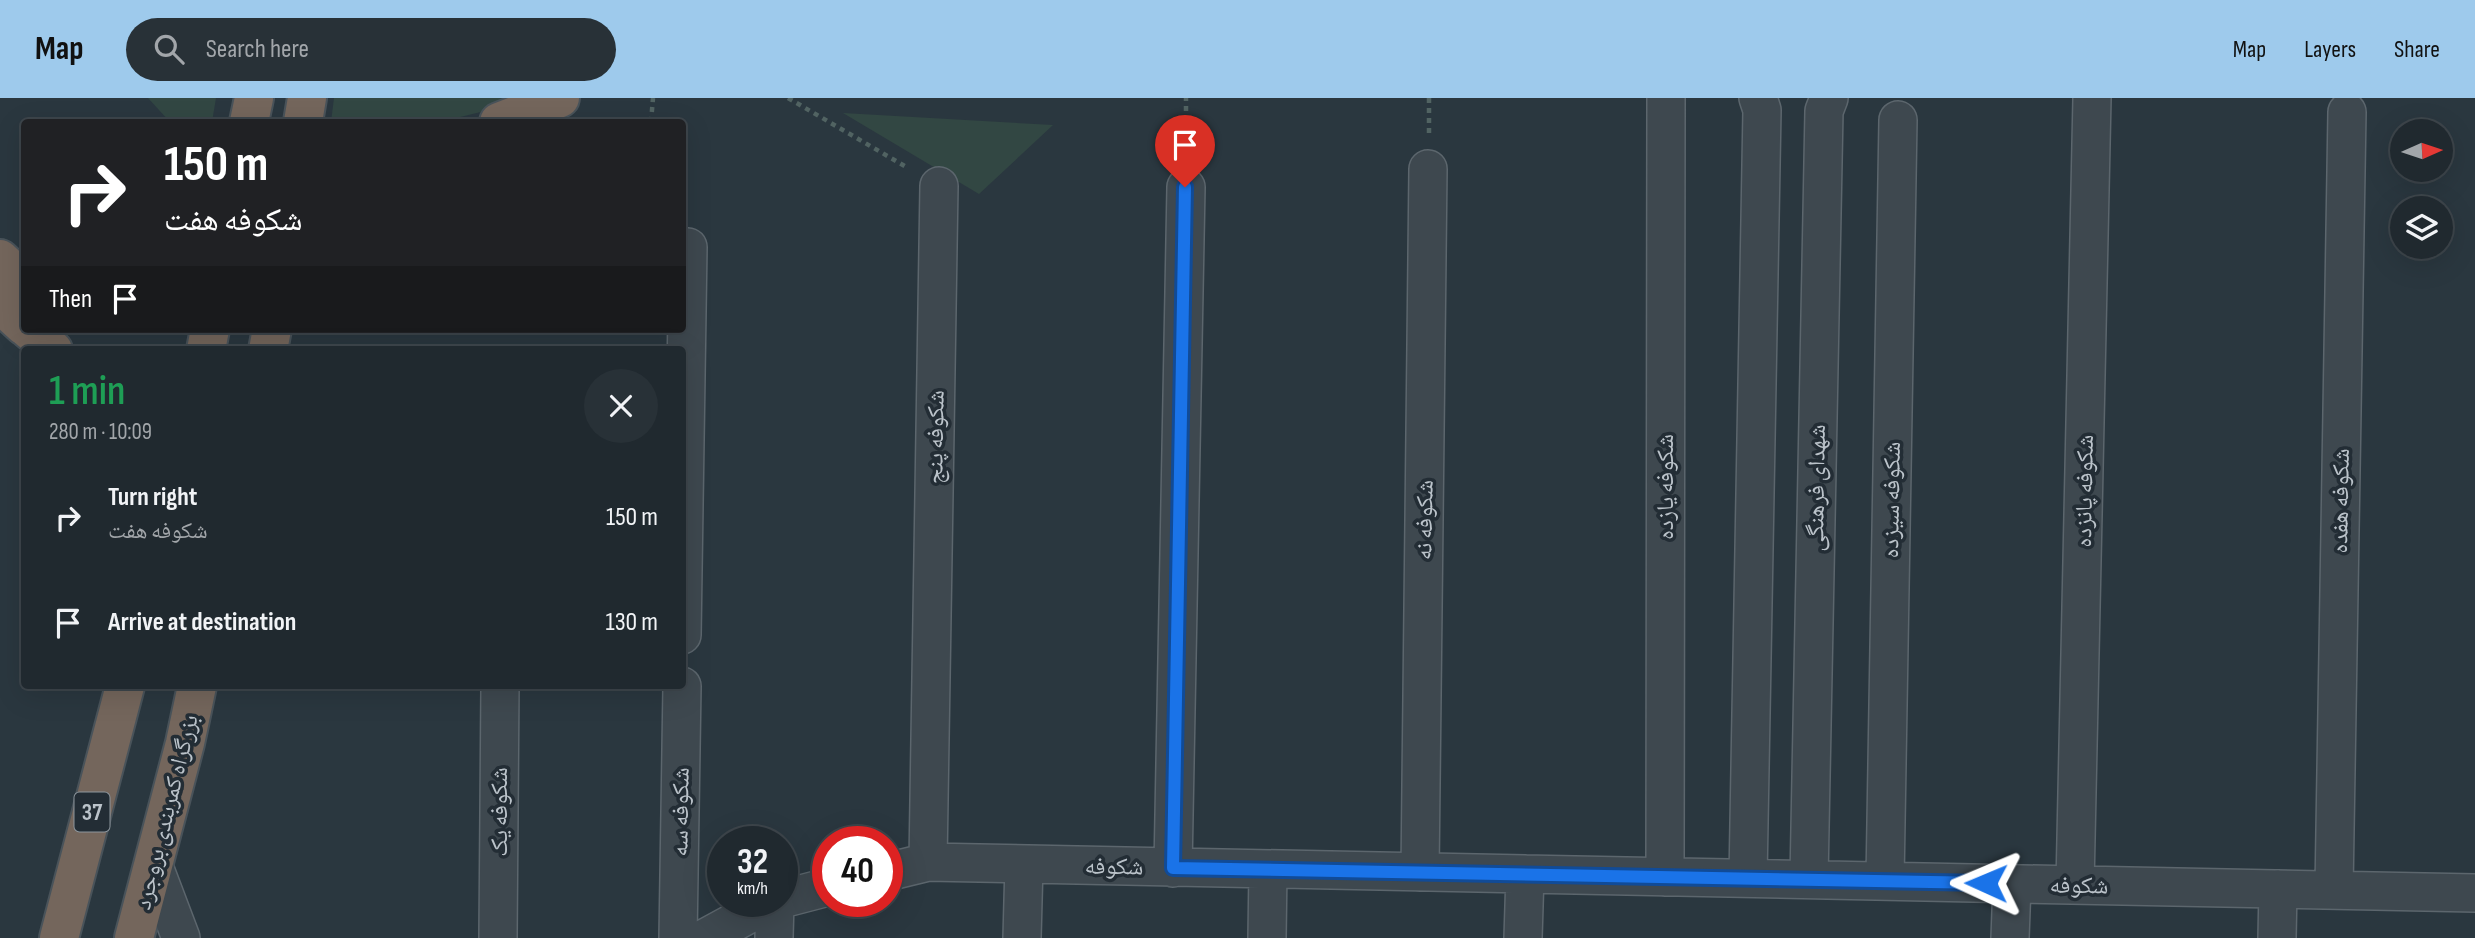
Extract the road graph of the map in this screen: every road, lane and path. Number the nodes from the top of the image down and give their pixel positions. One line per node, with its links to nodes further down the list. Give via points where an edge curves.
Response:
1 (254, 98): 12 (highway)
2 (307, 98): 13 (highway)
3 (560, 98): 14 (highway)
4 (653, 98): 15 (path)
5 (788, 98): 18 (path)
6 (1186, 98): 19 (path)
7 (1666, 98): 40 (street, شکوفه یازده)
8 (1758, 98): 41 (street, via 1762,110)
9 (1829, 98): 42 (street, شهدای فرهنگی, via 1824,111)
10 (2092, 98): 45 (street, شکوفه پانزده)
11 (2347, 113): 47 (street, شکوفه هفده)
12 (250, 119)
13 (304, 119)
14 (507, 119)
15 (651, 119)
16 (1898, 120): 43 (street, شکوفه سیزده)
17 (1429, 169): 38 (street, شکوفه نه)
18 (939, 186): 32 (street, شکوفه پنج)
19 (1185, 187): 36 (street)
20 (688, 247): 27 (street)
21 (0, 258): 22 (highway)
22 (21, 276)
23 (0, 304): 24 (highway)
24 (21, 323)
25 (33, 333): 26 (highway)
26 (47, 346)
27 (686, 376)
28 (124, 689): 51 (highway, 37)
29 (196, 689): 33 (highway, بزرگراه کمربندی بروجرد)
30 (500, 689): 54 (street, شکوفه یک)
31 (682, 689): 55 (street, شکوفه سه)
32 (928, 862): 34 (street, شکوفه); 35 (street, شکوفه)
33 (153, 864): 52 (highway, بزرگراه کمربندی بروجرد); 53 (street)
34 (1024, 864): 36 (street, شکوفه); 58 (street)
35 (903, 868)
36 (1173, 868): 37 (street, شکوفه)
37 (1269, 869): 38 (street, شکوفه); 59 (street)
38 (1420, 872): 39 (street, شکوفه)
39 (1525, 874): 40 (street, شکوفه); 60 (street)
40 (1665, 877): 41 (street, شکوفه)
41 (1748, 878): 42 (street, شکوفه)
42 (1809, 879): 43 (street, شکوفه)
43 (1885, 881): 44 (street, شکوفه)
44 (2012, 884): 45 (street, شکوفه); 61 (street)
45 (2075, 885): 46 (street, شکوفه)
46 (2278, 889): 47 (street, شکوفه); 62 (street)
47 (2334, 890): 48 (street, شکوفه)
48 (2475, 893)
49 (744, 917): 56 (street)
50 (774, 917): 57 (street)
51 (58, 938)
52 (134, 938)
53 (181, 938)
54 (498, 938)
55 (678, 938)
56 (705, 938)
57 (774, 938)
58 (1022, 938)
59 (1267, 938)
60 (1523, 938)
61 (2010, 938)
62 (2277, 938)

